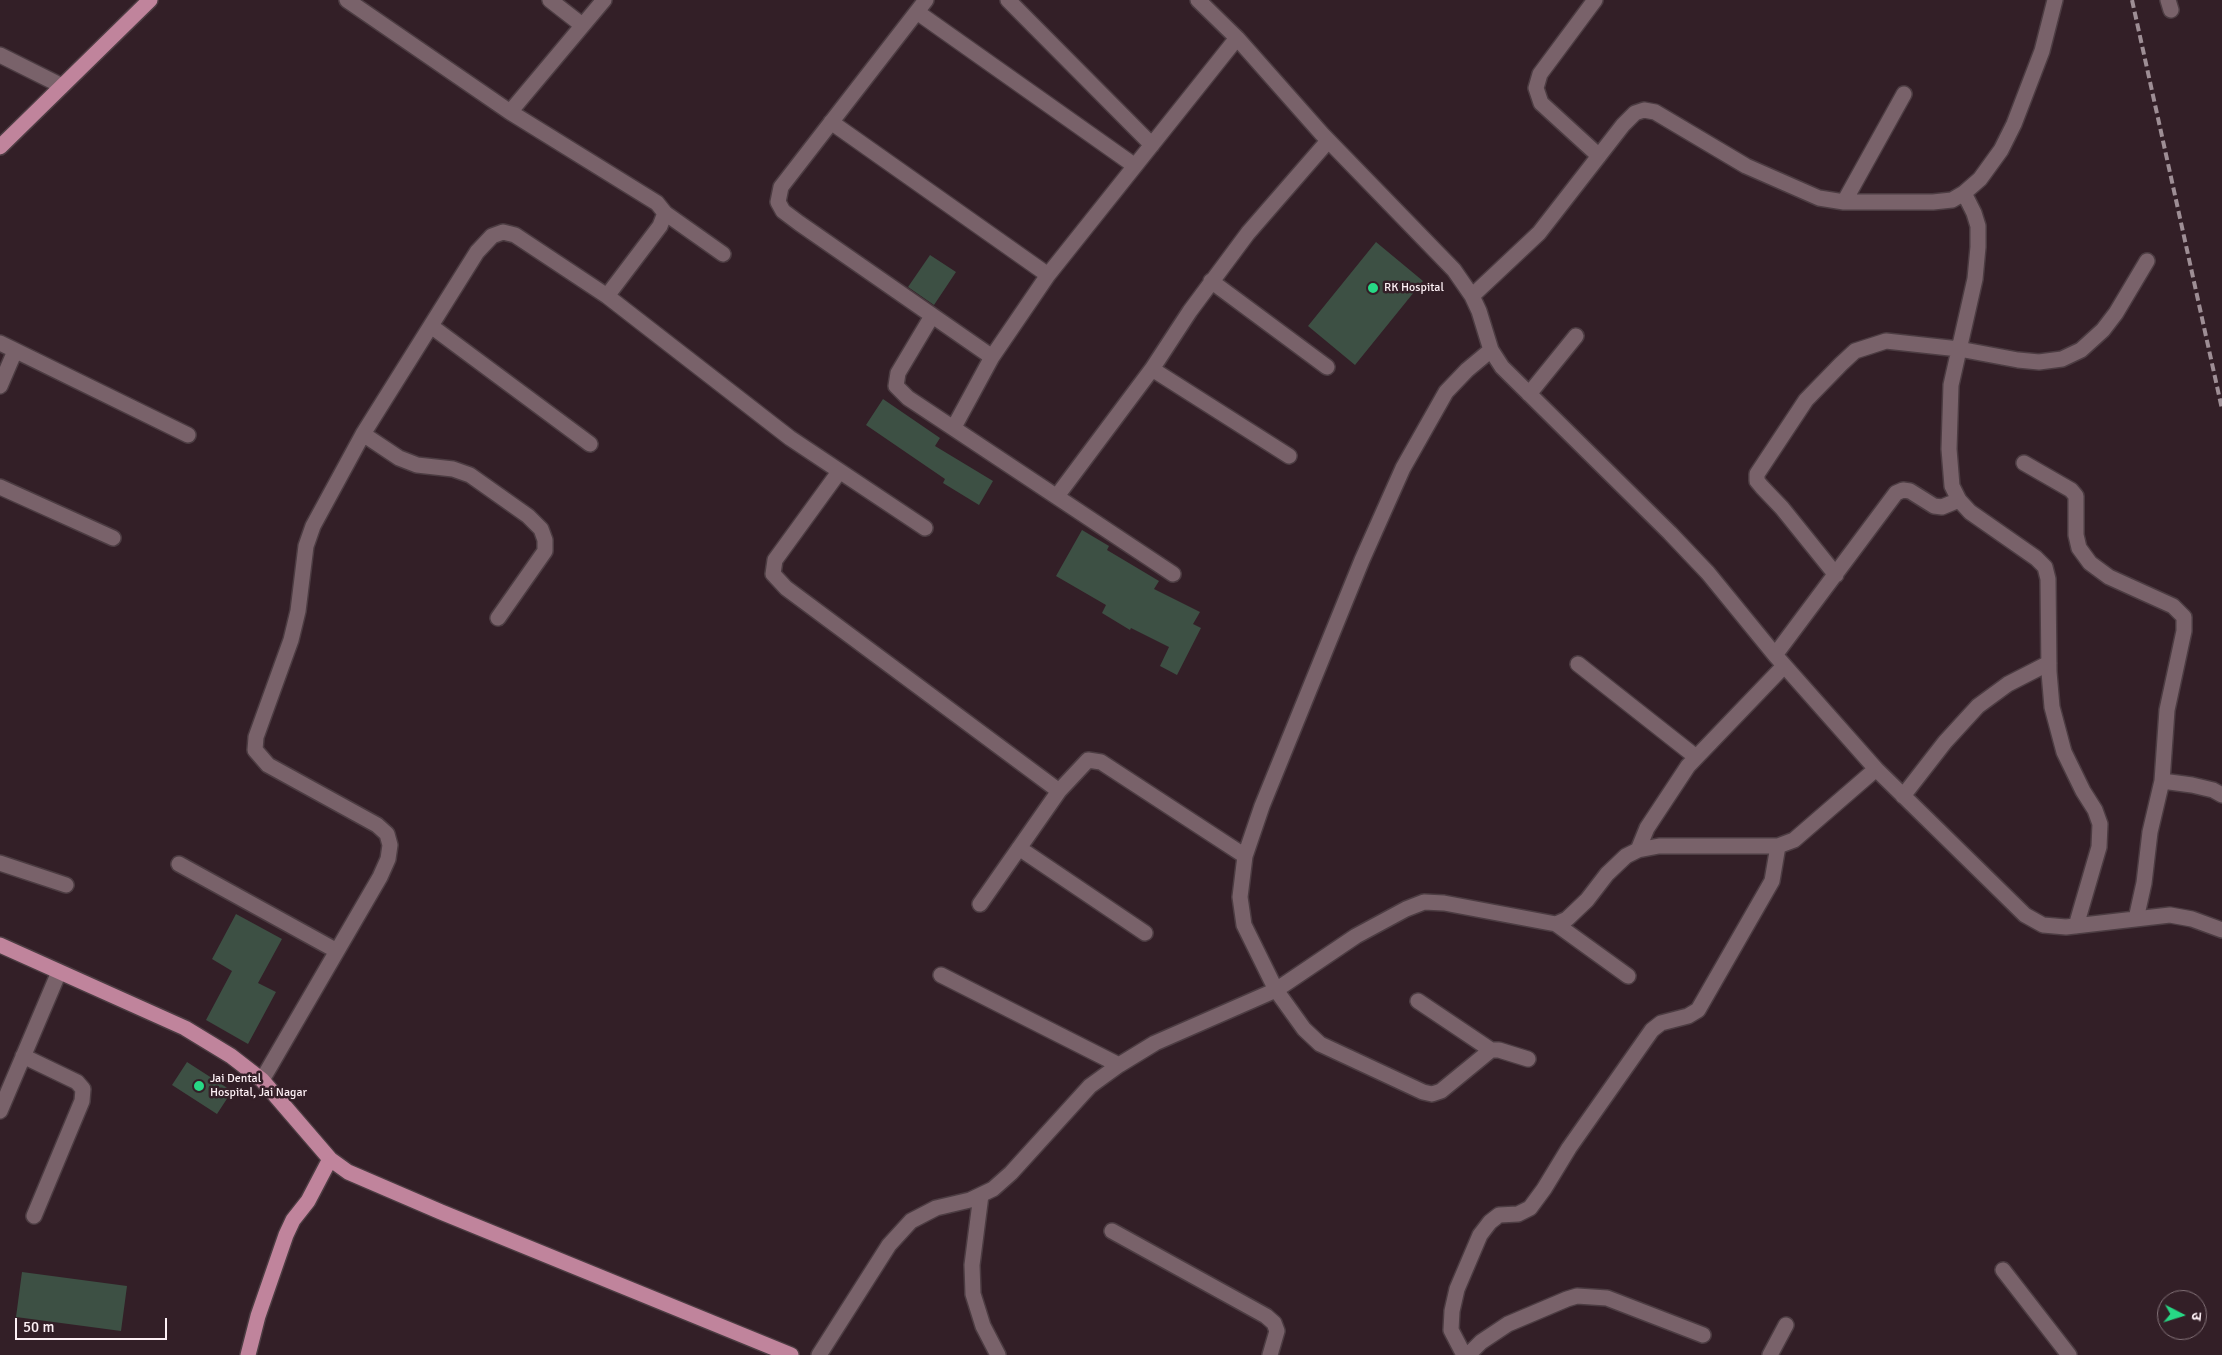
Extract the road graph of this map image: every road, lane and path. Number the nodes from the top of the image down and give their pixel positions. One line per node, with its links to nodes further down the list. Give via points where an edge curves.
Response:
1 (150, 0): 13 (main road)
2 (346, 0): 15 (street)
3 (550, 0): 10 (street)
4 (604, 0): 10 (street)
5 (1008, 0): 18 (street)
6 (1198, 0): 11 (street)
7 (1596, 0): 20 (street, via 1540,74 1536,88 1541,102)
8 (2055, 0): 22 (street, via 2042,51 2014,124 2001,150)
9 (922, 6): 16 (street); 21 (street)
10 (582, 25): 15 (street)
11 (1236, 38): 17 (street); 18 (street)
12 (0, 55): 13 (street)
13 (62, 86): 19 (main road)
14 (1904, 94): 23 (street)
15 (510, 112): 24 (street, via 657,203)
16 (831, 122): 27 (street); 31 (street, via 781,187 778,202 783,211)
17 (1328, 141): 28 (street); 30 (street, via 1454,270)
18 (1152, 145): 21 (street)
19 (0, 148)
20 (1599, 156): 23 (street, via 1635,113 1644,110 1655,112 1746,166 1819,198); 30 (street, via 1539,233)
21 (1135, 166): 27 (street)
22 (1964, 193): 23 (street, via 1952,200 1932,202); 35 (street, via 1978,226 1978,247 1975,279)
23 (1844, 202)
24 (665, 213): 25 (street); 29 (street, via 660,226)
25 (723, 254)
26 (2147, 261): 35 (street, via 2103,330 2081,350 2062,359 2032,361)
27 (1048, 275): 38 (street)
28 (1211, 281): 39 (street); 40 (street)
29 (607, 296): 32 (street, via 515,235 503,232 492,236 477,252); 49 (street, via 790,438)
30 (1472, 296): 36 (street)
31 (932, 316): 38 (street); 43 (street, via 898,372 896,386 908,398)
32 (431, 326): 44 (street); 46 (street)
33 (1576, 336): 42 (street)
34 (0, 343): 37 (street)
35 (1959, 349): 52 (street, via 1948,415 1952,486); 56 (street, via 1886,341 1855,351 1806,400 1761,465 1757,481)
36 (1491, 350): 42 (street, via 1502,367); 70 (street, via 1446,392 1403,468 1325,649)
37 (15, 352): 41 (street); 45 (street)
38 (992, 357): 43 (street)
39 (1327, 367)
40 (1152, 369): 47 (street); 51 (street)
41 (0, 386)
42 (1529, 394): 58 (street, via 1708,573)
43 (954, 427): 51 (street)
44 (363, 434): 57 (street, via 399,458 470,475 541,529 545,552); 81 (street, via 313,526 306,546 298,610 256,737 255,750 268,765 377,825 387,834 390,845 388,859)
45 (188, 435)
46 (590, 444)
47 (1289, 456)
48 (2024, 463): 63 (street, via 2076,496 2076,535 2079,548 2090,563 2109,576 2172,606 2184,617 2184,631 2166,710)
49 (839, 472): 53 (street); 64 (street, via 775,560 773,574 786,588)
50 (0, 487): 54 (street)
51 (1057, 496): 55 (street)
52 (1959, 500): 56 (street, via 1942,507 1934,506 1910,491 1896,493); 59 (street, via 1970,512 2045,567)
53 (925, 528)
54 (112, 538)
55 (1173, 574)
56 (1836, 575): 58 (street)
57 (498, 618)
58 (1780, 660): 61 (street); 62 (street)
59 (2049, 663): 66 (street, via 2008,684 1978,706); 77 (street, via 2052,707 2059,739 2100,824 2099,847)
60 (1578, 664): 61 (street)
61 (1696, 757): 69 (street, via 1647,828)
62 (1876, 769): 66 (street); 67 (street, via 1794,840)
63 (2162, 781): 65 (street, via 2192,784); 75 (street)
64 (1059, 791): 68 (street); 70 (street, via 1088,760 1101,762)
65 (2222, 795)
66 (1903, 796): 77 (street, via 2025,915 2043,925)
67 (1778, 846): 69 (street, via 1659,846); 105 (street, via 1772,881 1698,1010 1661,1023 1652,1030 1530,1208 1518,1214 1500,1215 1480,1235 1457,1289 1452,1311 1451,1330)
68 (1019, 848): 74 (street); 79 (street)
69 (1638, 850): 76 (street, via 1626,856 1607,874 1567,919)
70 (1245, 856): 85 (street, via 1240,897 1244,924)
71 (0, 863): 73 (street)
72 (179, 864): 81 (street)
73 (66, 885)
74 (980, 904)
75 (2136, 920): 77 (street); 78 (street, via 2170,916 2192,919)
76 (1556, 924): 84 (street); 85 (street, via 1424,902 1356,936)
77 (2076, 926)
78 (2222, 930)
79 (1145, 933)
80 (0, 945): 82 (main road)
81 (337, 951): 91 (street)
82 (59, 972): 88 (street); 91 (main road, via 185,1028 231,1056)
83 (941, 975): 90 (street)
84 (1628, 976)
85 (1276, 990): 87 (street, via 1304,1029 1320,1044 1423,1092 1432,1094 1440,1091); 90 (street, via 1155,1043)
86 (1418, 1001): 87 (street)
87 (1491, 1050): 89 (street)
88 (23, 1056): 92 (street); 95 (street, via 76,1082 83,1089 80,1108)
89 (1528, 1059)
90 (1119, 1064): 94 (street, via 1090,1086 1011,1173 993,1189)
91 (262, 1080): 93 (main road)
92 (0, 1111)
93 (330, 1159): 100 (main road, via 286,1236); 101 (main road, via 348,1172 450,1216)
94 (981, 1194): 102 (street, via 936,1208 911,1221 889,1245); 103 (street, via 972,1265 973,1294 983,1326)
95 (34, 1216)
96 (1112, 1231): 104 (street, via 1266,1316 1277,1331)
97 (2003, 1270): 107 (street)
98 (1786, 1325): 106 (street)
99 (1703, 1335): 105 (street, via 1607,1298 1577,1296 1508,1324)
100 (248, 1355)
101 (791, 1355)
102 (819, 1355)
103 (998, 1355)
104 (1270, 1355)
105 (1466, 1355)
106 (1770, 1355)
107 (2069, 1355)

